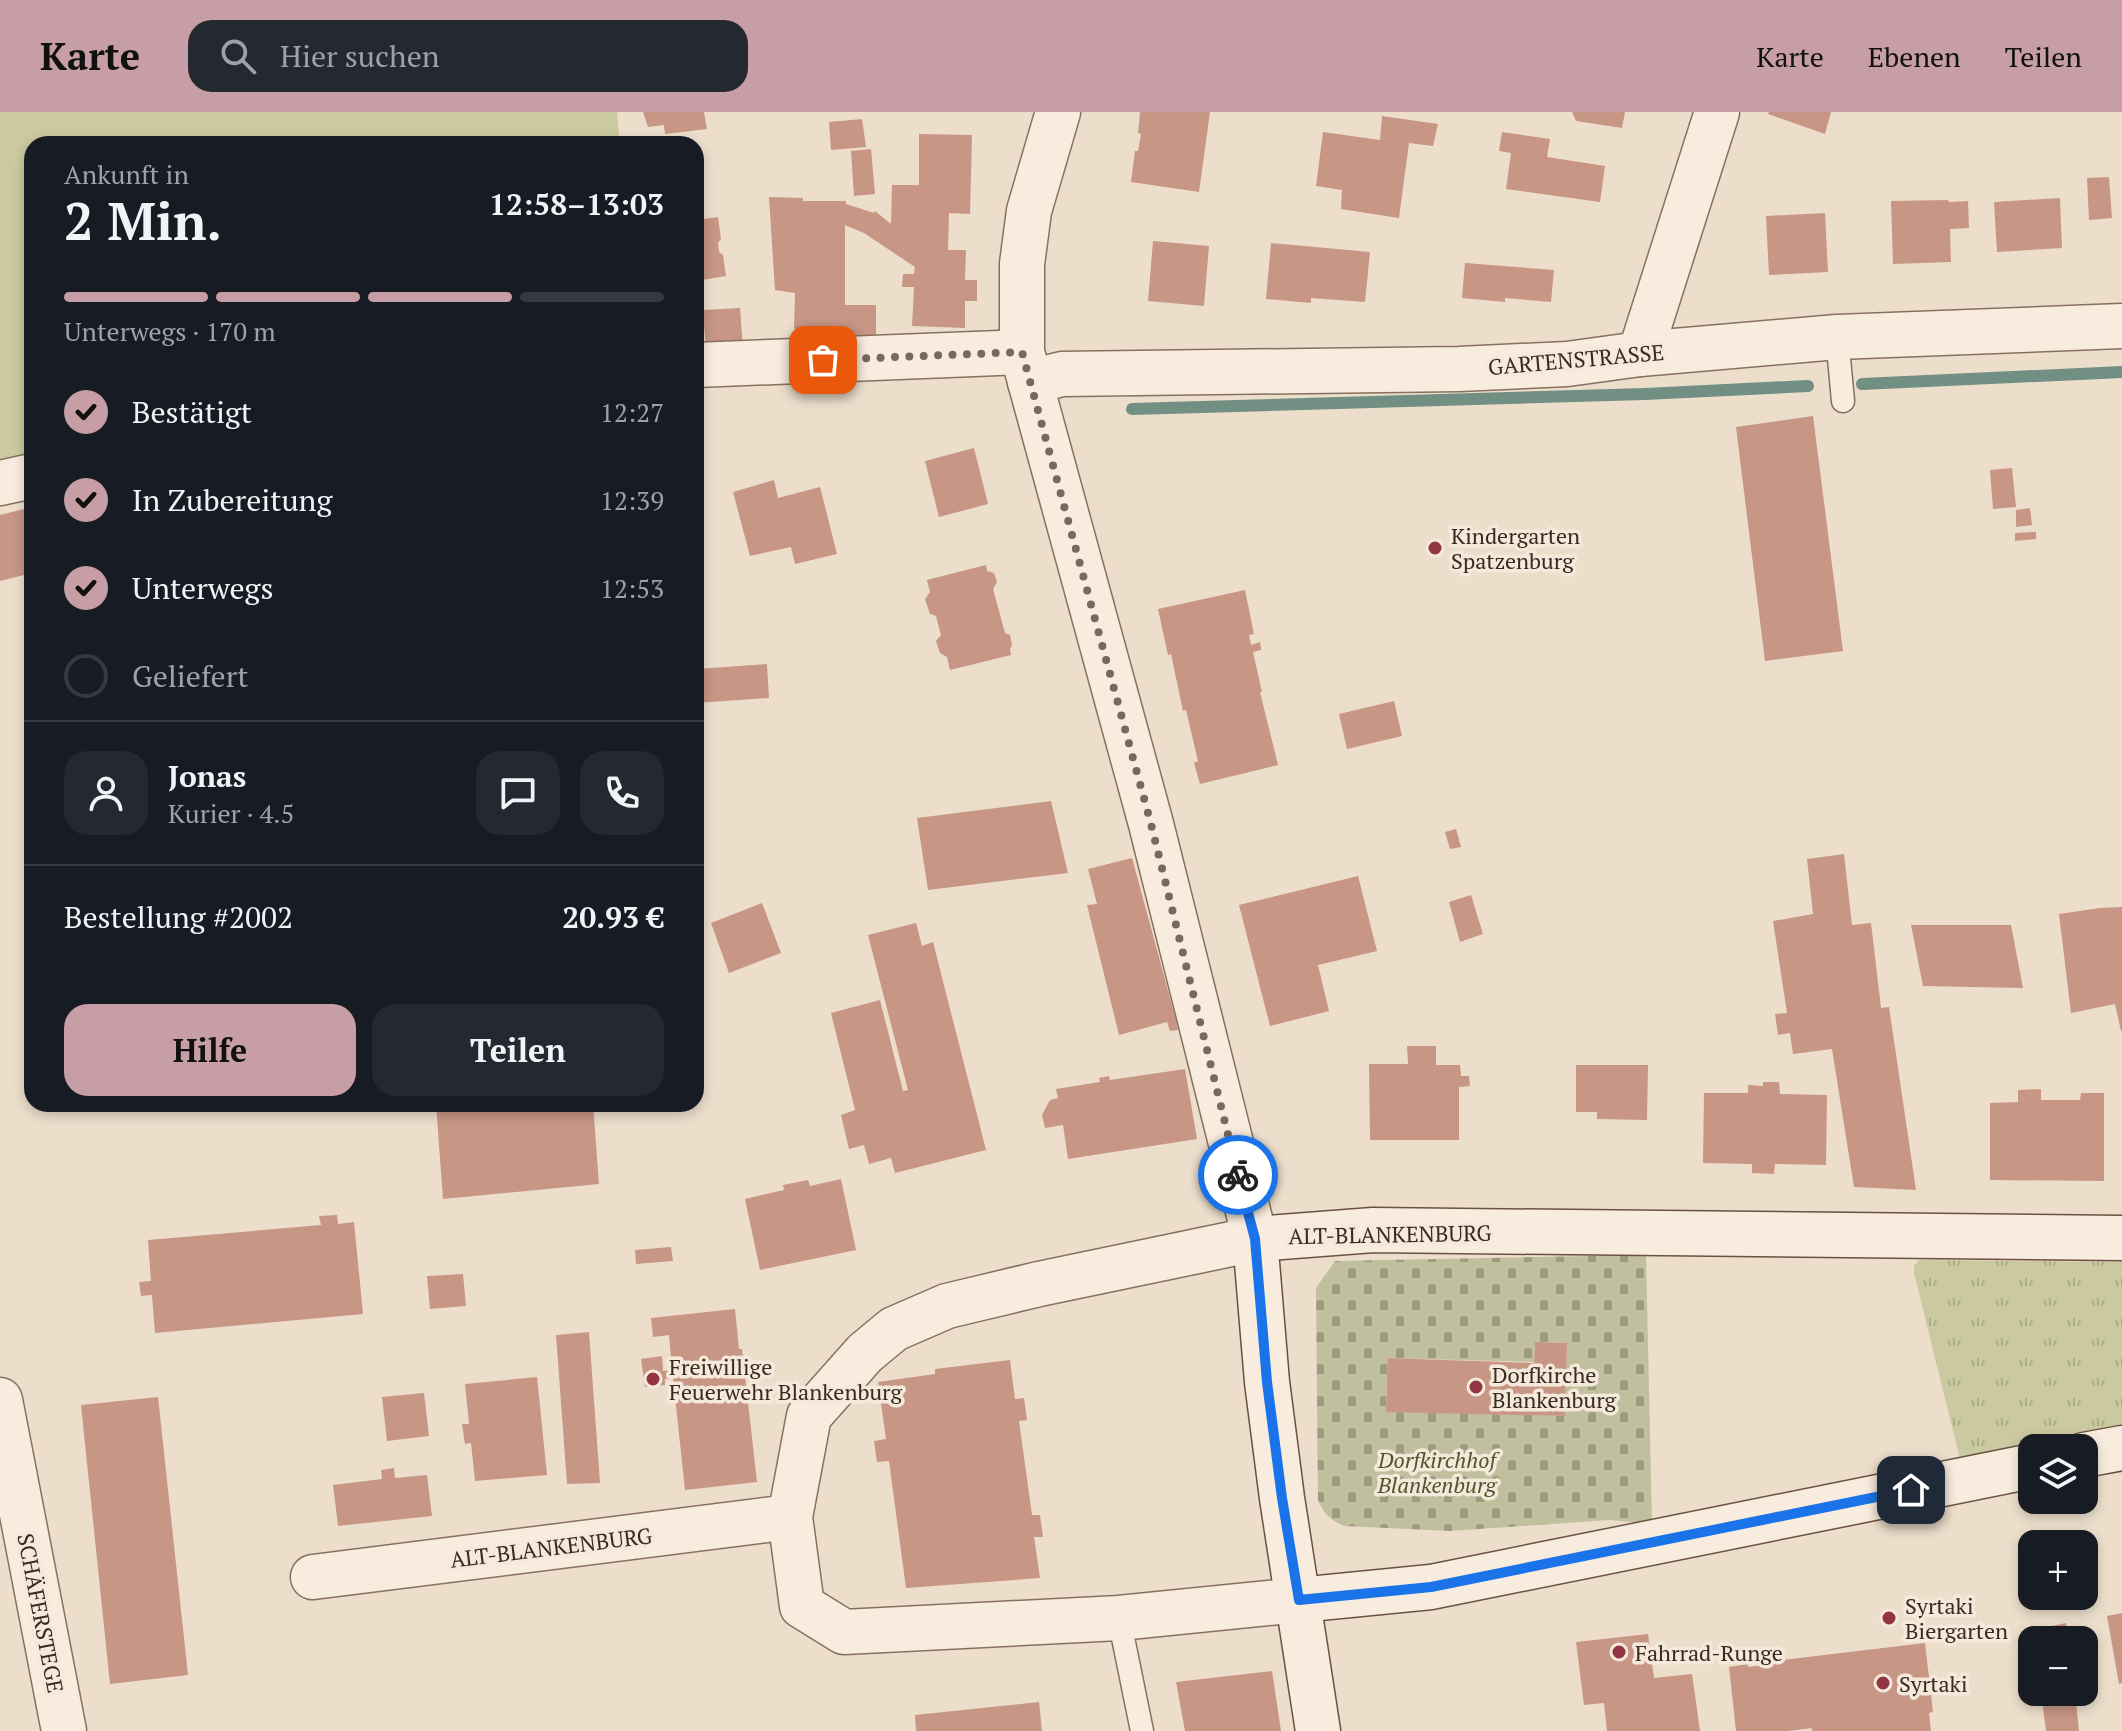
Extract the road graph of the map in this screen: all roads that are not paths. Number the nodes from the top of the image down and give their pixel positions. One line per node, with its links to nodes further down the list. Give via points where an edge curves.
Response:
1 (1058, 112): 7 (street, via 1029,211 1022,264)
2 (1717, 112): 5 (street)
3 (2122, 326): 4 (street, GARTENSTRASSE)
4 (1837, 337): 5 (street, GARTENSTRASSE); 8 (lane)
5 (1640, 354): 7 (street, GARTENSTRASSE, via 1459,369 1062,374)
6 (704, 365): 7 (street, GARTENSTRASSE)
7 (1026, 367): 12 (street, via 1151,824)
8 (1843, 401)
9 (24, 478): 10 (street)
10 (0, 483)
11 (2122, 1238): 12 (street, ALT-BLANKENBURG, via 1373,1230)
12 (1255, 1239): 17 (street, ALT-BLANKENBURG, via 947,1306 894,1329 809,1416); 19 (street, via 1267,1382)
13 (0, 1400): 21 (street, SCHÄFERSTEGE)
14 (2122, 1448): 15 (street)
15 (2098, 1452)
16 (2018, 1469): 19 (street, ALT-BLANKENBURG, via 1431,1587)
17 (790, 1517): 18 (street, ALT-BLANKENBURG); 20 (street, ALT-BLANKENBURG, via 802,1606 844,1632)
18 (313, 1577)
19 (1299, 1600): 20 (street, ALT-BLANKENBURG); 23 (street)
20 (1119, 1618): 22 (lane)
21 (64, 1731)
22 (1142, 1731)
23 (1318, 1731)

